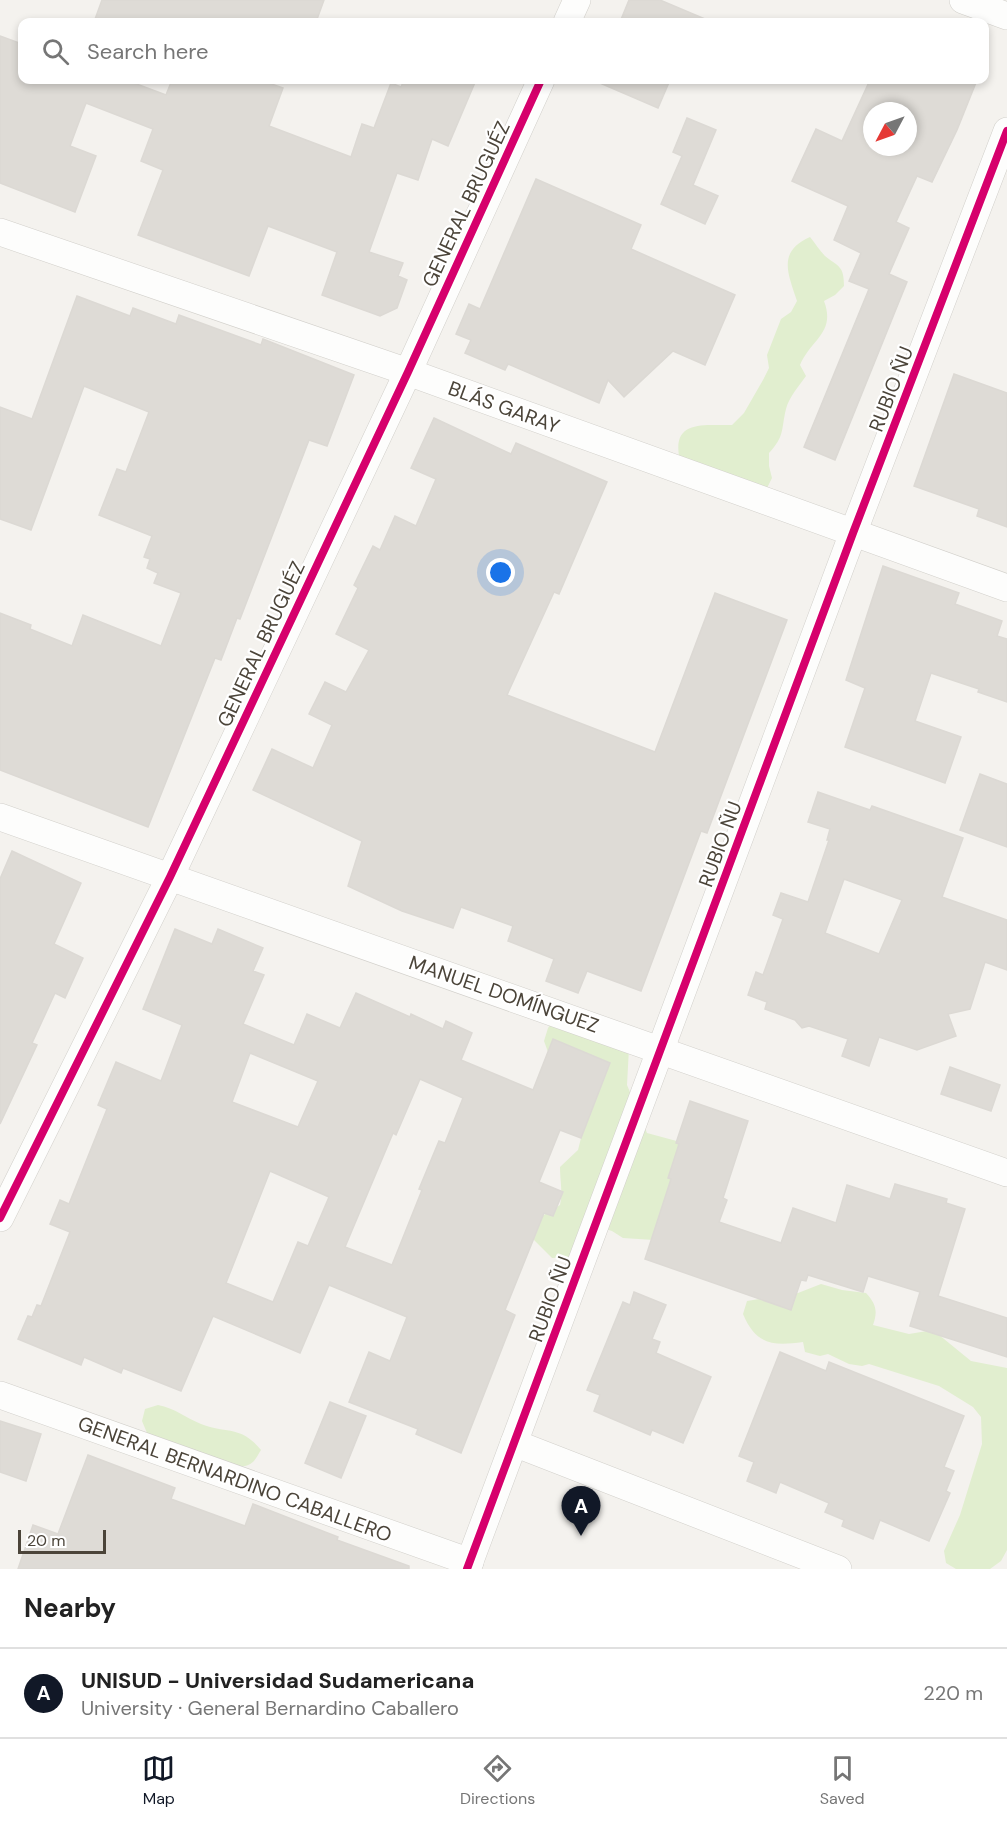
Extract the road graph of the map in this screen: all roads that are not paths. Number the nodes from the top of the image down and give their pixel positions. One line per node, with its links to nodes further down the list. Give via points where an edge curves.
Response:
1 (578, 0): 4 (street)
2 (963, 0): 3 (street)
3 (1007, 16)
4 (569, 18)
5 (539, 84): 8 (street, GENERAL BRUGUÉZ)
6 (1007, 131): 9 (street, RUBIO ÑU)
7 (0, 232): 8 (street, BLÁS GARAY)
8 (408, 372): 9 (street, BLÁS GARAY); 12 (street, GENERAL BRUGUÉZ)
9 (853, 533): 10 (street, BLÁS GARAY); 13 (street, RUBIO ÑU)
10 (1007, 588)
11 (0, 817): 12 (street, MANUEL DOMÍNGUEZ)
12 (170, 877): 13 (street, MANUEL DOMÍNGUEZ); 15 (street, GENERAL BRUGUÉZ)
13 (660, 1050): 14 (street, MANUEL DOMÍNGUEZ); 17 (street, RUBIO ÑU)
14 (1007, 1173)
15 (0, 1218)
16 (0, 1395): 18 (street, GENERAL BERNARDINO CABALLERO)
17 (514, 1443): 18 (street, RUBIO ÑU); 19 (street)
18 (468, 1565)
19 (838, 1569)

